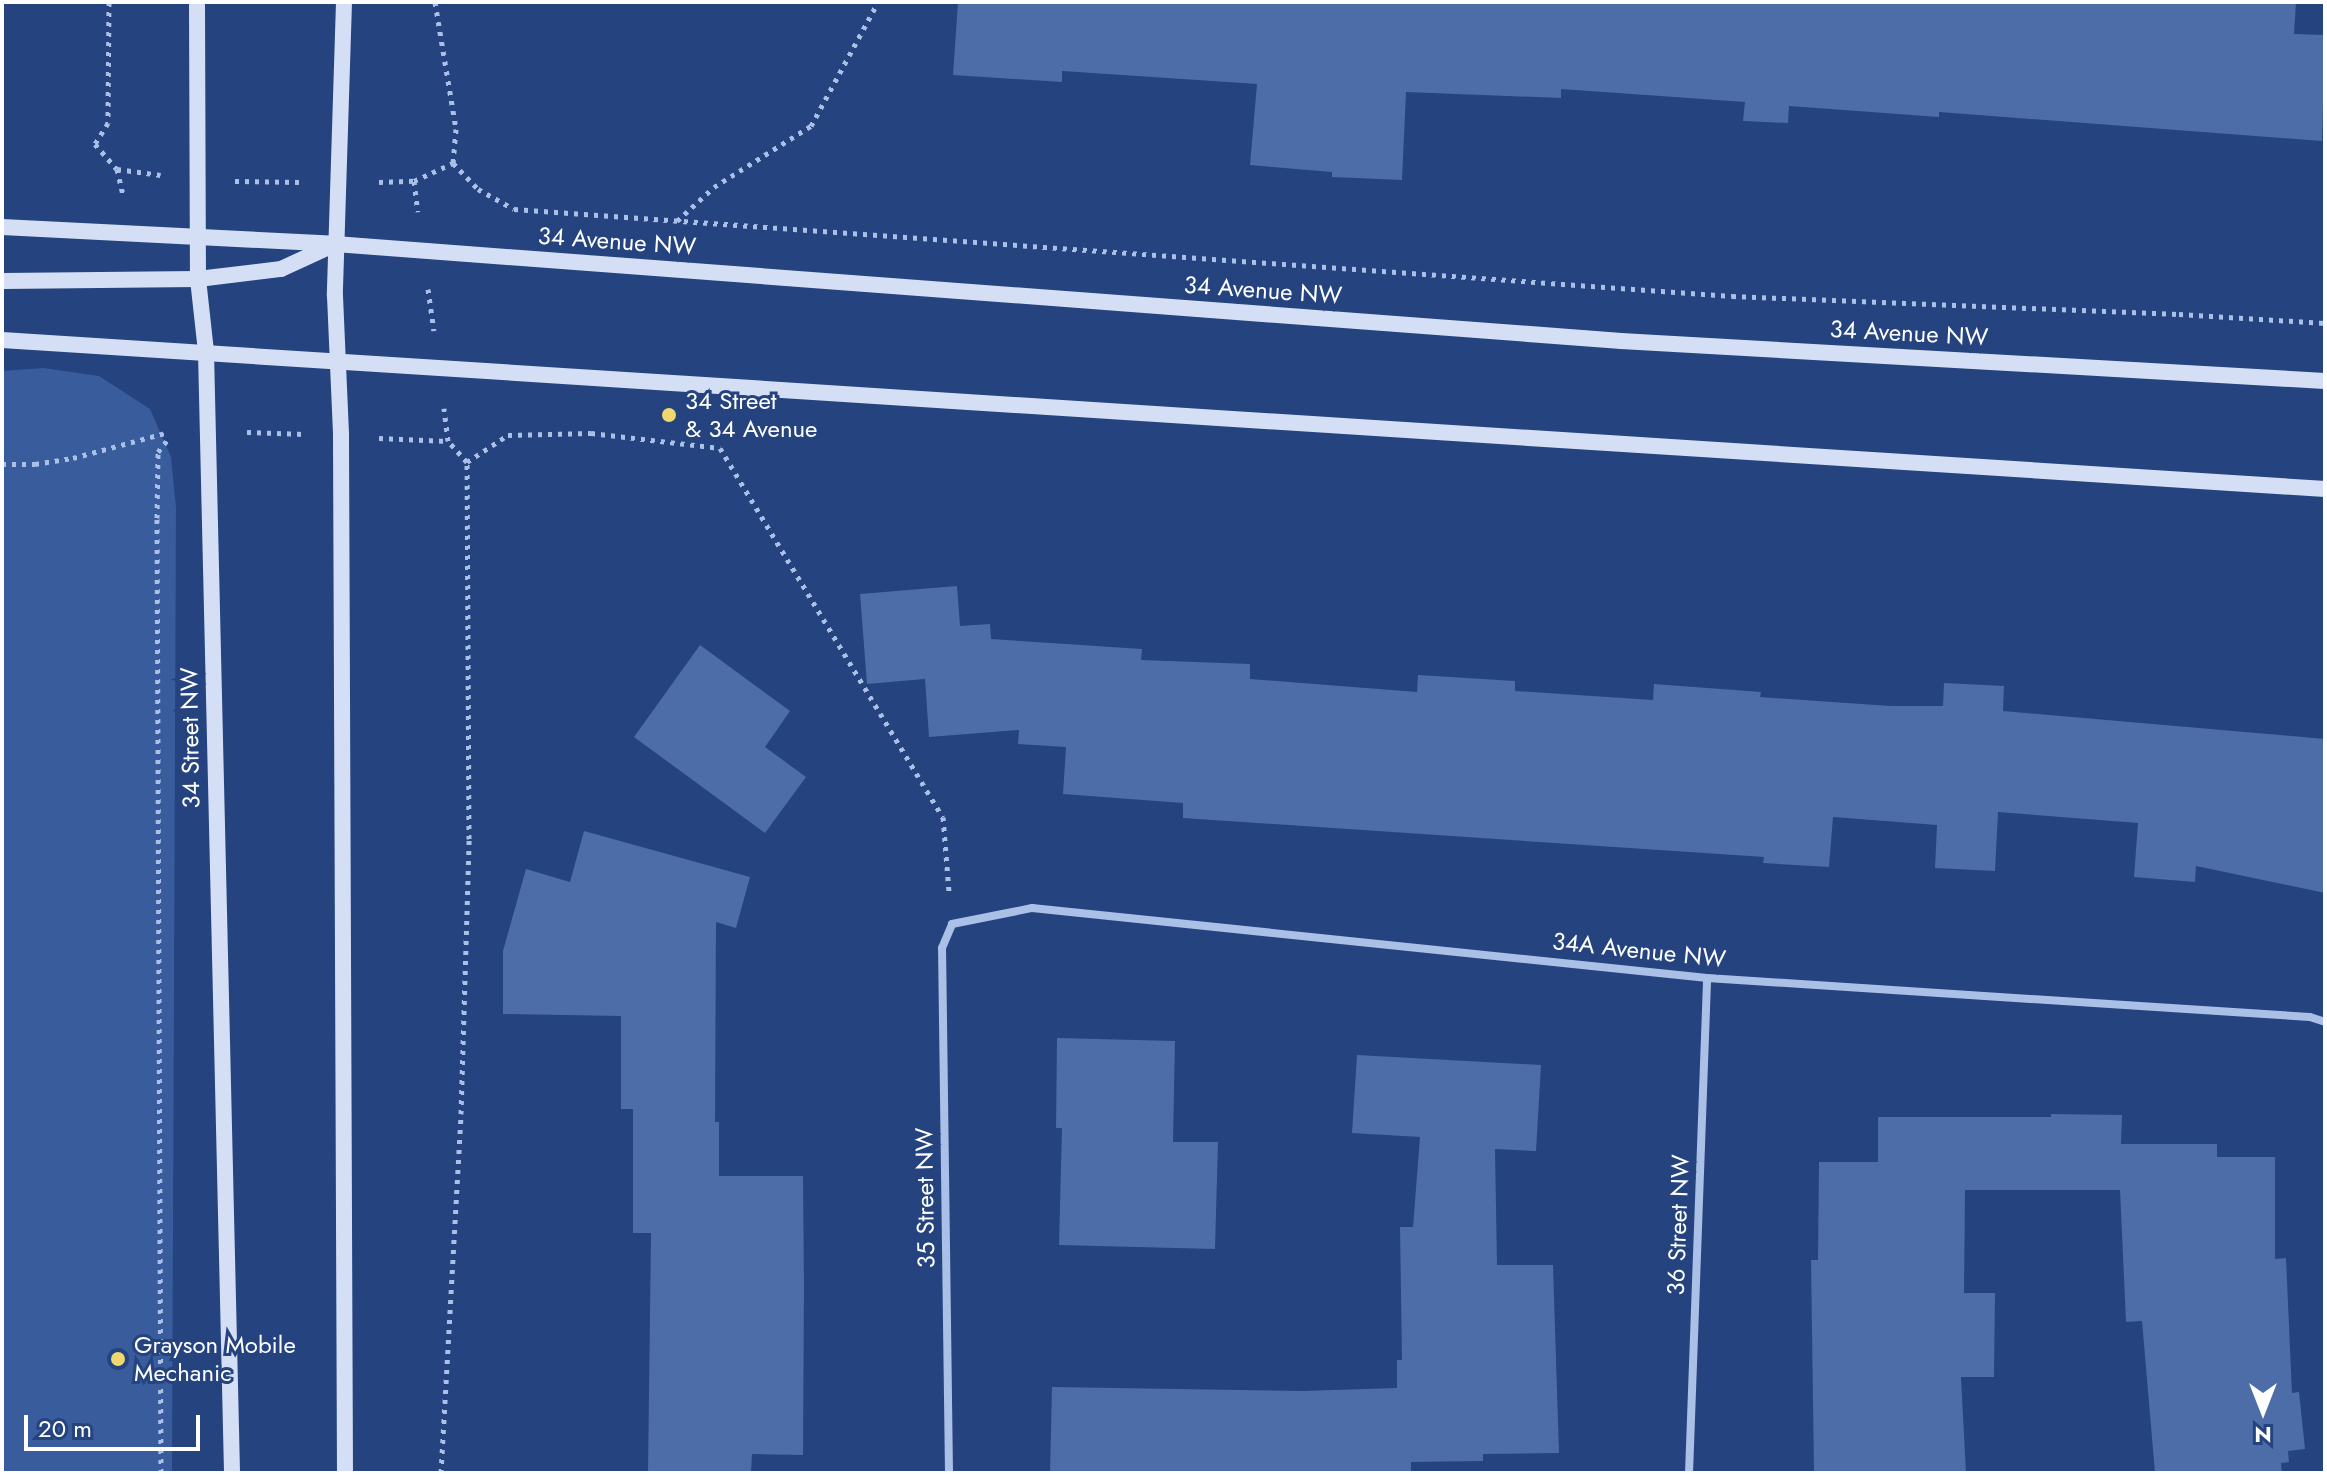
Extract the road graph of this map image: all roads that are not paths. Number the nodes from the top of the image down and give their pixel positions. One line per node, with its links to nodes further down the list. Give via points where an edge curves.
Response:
1 (197, 2): 4 (main road, 34 Street NW)
2 (344, 2): 5 (main road)
3 (2, 227): 4 (main road, 34 Avenue NW)
4 (197, 237): 5 (main road, 34 Avenue NW); 6 (main road, 34 Street NW)
5 (335, 244): 6 (main road, via 281,269); 10 (main road); 11 (main road, 34 Avenue NW, via 1621,341)
6 (198, 279): 7 (main road); 9 (main road, 34 Street NW)
7 (2, 281)
8 (2, 340): 9 (main road)
9 (206, 352): 10 (main road); 16 (main road, 34 Street NW)
10 (339, 362): 12 (main road); 17 (main road)
11 (2325, 381)
12 (2325, 489)
13 (952, 924): 14 (street, 34A Avenue NW, via 1032,908); 18 (street, 35 Street NW, via 942,948)
14 (1707, 978): 15 (street, 34A Avenue NW); 19 (street, 36 Street NW)
15 (2325, 1022)
16 (232, 1473)
17 (345, 1473)
18 (949, 1473)
19 (1689, 1473)

